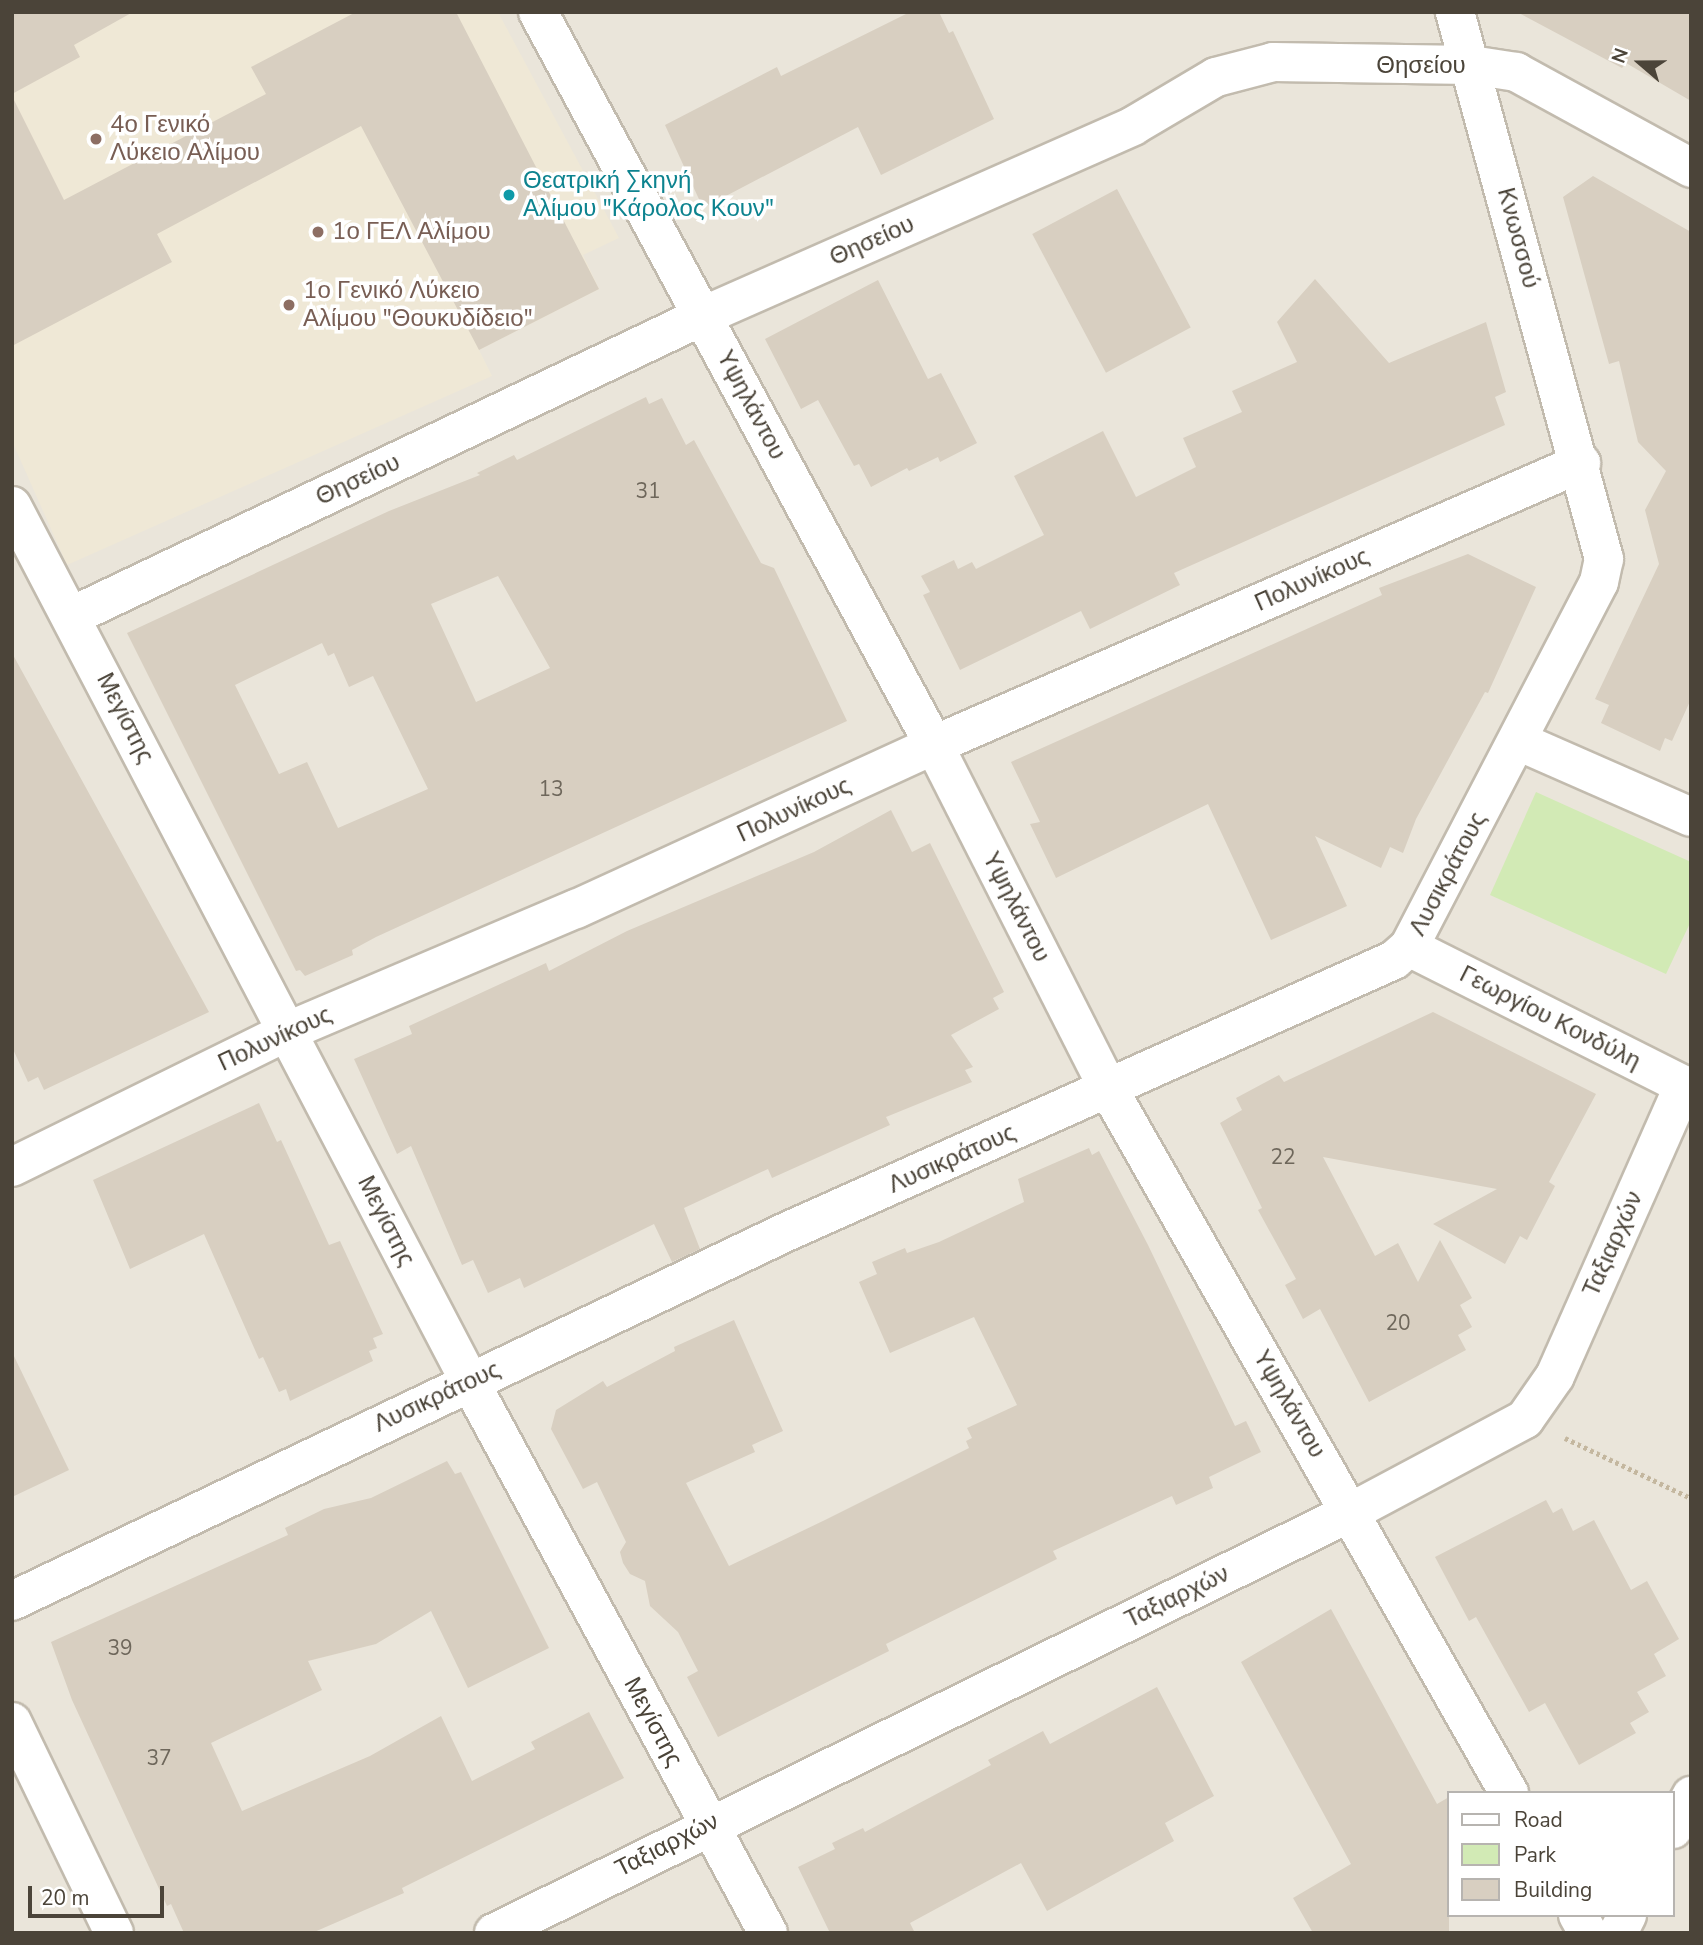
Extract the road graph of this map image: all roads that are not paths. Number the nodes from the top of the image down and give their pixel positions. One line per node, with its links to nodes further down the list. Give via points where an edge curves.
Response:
1 (538, 12): 5 (street, Υψηλάντου)
2 (1455, 12): 3 (street, Κνωσσού)
3 (1471, 65): 4 (street, Θησείου, via 1516,72); 5 (street, Θησείου, via 1273,62 1216,78 1133,125); 6 (street, Κνωσσού)
4 (1691, 168)
5 (703, 316): 8 (street, Θησείου); 10 (street, Υψηλάντου)
6 (1581, 463): 9 (street, Λυσικράτους, via 1604,559); 10 (street, Πολυνίκους)
7 (12, 506): 8 (street, Μεγίστης)
8 (72, 616): 13 (street, Μεγίστης)
9 (1518, 741): 11 (street); 12 (street, Λυσικράτους)
10 (934, 745): 13 (street, Πολυνίκους, via 576,909); 15 (street, Υψηλάντου)
11 (1691, 817)
12 (1409, 947): 14 (street, Γεωργίου Κονδύλη); 15 (street, Λυσικράτους, via 1394,960)
13 (288, 1031): 16 (street, Πολυνίκους); 17 (street, Μεγίστης)
14 (1687, 1087): 18 (street, Ταξιαρχών, via 1555,1376 1525,1419)
15 (1109, 1090): 17 (street, Λυσικράτους, via 786,1232); 18 (street, Υψηλάντου)
16 (12, 1167)
17 (470, 1382): 19 (street, Λυσικράτους); 23 (street, Μεγίστης)
18 (1352, 1512): 21 (street, Υψηλάντου); 23 (street, Ταξιαρχών)
19 (12, 1601)
20 (12, 1722): 27 (street)
21 (1509, 1791)
22 (1691, 1796): 24 (street)
23 (709, 1825): 28 (street, Ταξιαρχών); 29 (street, Μεγίστης)
24 (1675, 1825)
25 (1579, 1917): 30 (street)
26 (1626, 1917): 31 (street)
27 (114, 1933)
28 (494, 1933)
29 (768, 1933)
30 (1588, 1933)
31 (1618, 1933)

